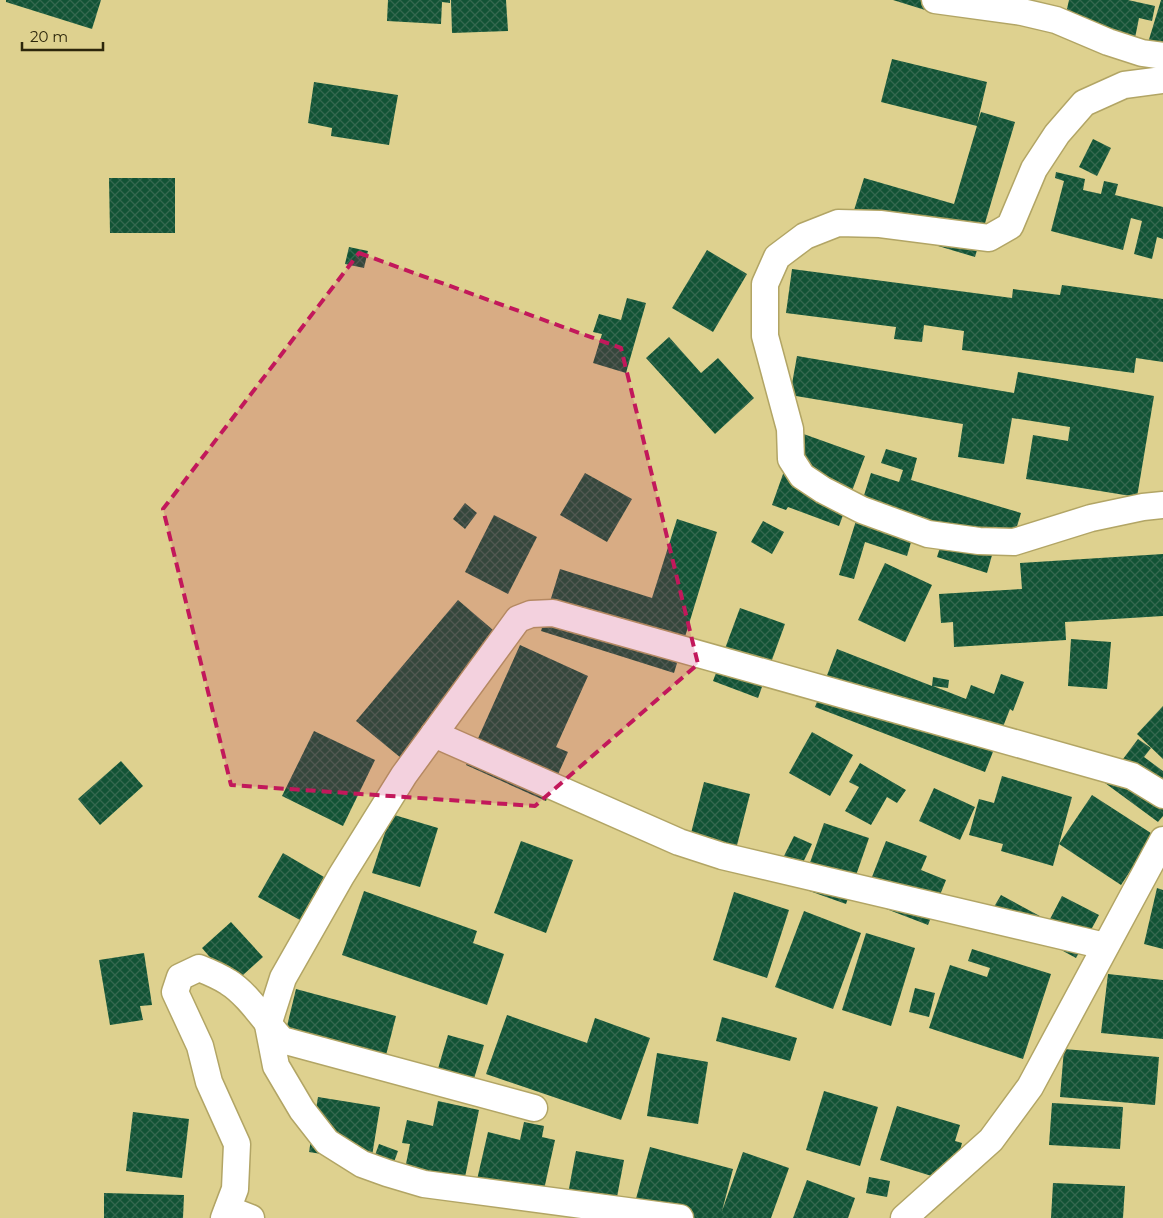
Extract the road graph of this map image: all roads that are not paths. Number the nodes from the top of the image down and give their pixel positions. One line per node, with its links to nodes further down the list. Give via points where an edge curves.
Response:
1 (935, 0): 2 (street, via 1056,20 1108,42)
2 (1163, 56)
3 (1163, 80): 4 (street, via 1124,85 1084,103 1057,134 1034,169 1010,226 989,238 880,224 838,223 805,236 777,257 765,284 765,336 790,430 791,459 802,476 862,510 928,534 1014,542 1092,518)
4 (1163, 505)
5 (434, 734): 6 (street, via 518,619 531,614 553,613 1132,776); 8 (street, via 680,842 722,856); 9 (street, via 404,775 341,876 283,978)
6 (1163, 795)
7 (1163, 840): 8 (street)
8 (1105, 946): 13 (street, via 1030,1087 991,1140)
9 (268, 1025): 10 (street, via 282,1040); 11 (street, via 229,982 199,968 180,977 175,992 200,1046 209,1082 237,1144); 12 (street, via 276,1066 302,1110 327,1142 362,1164 424,1184)
10 (534, 1108)
11 (234, 1215)
12 (680, 1218)
13 (904, 1218)

